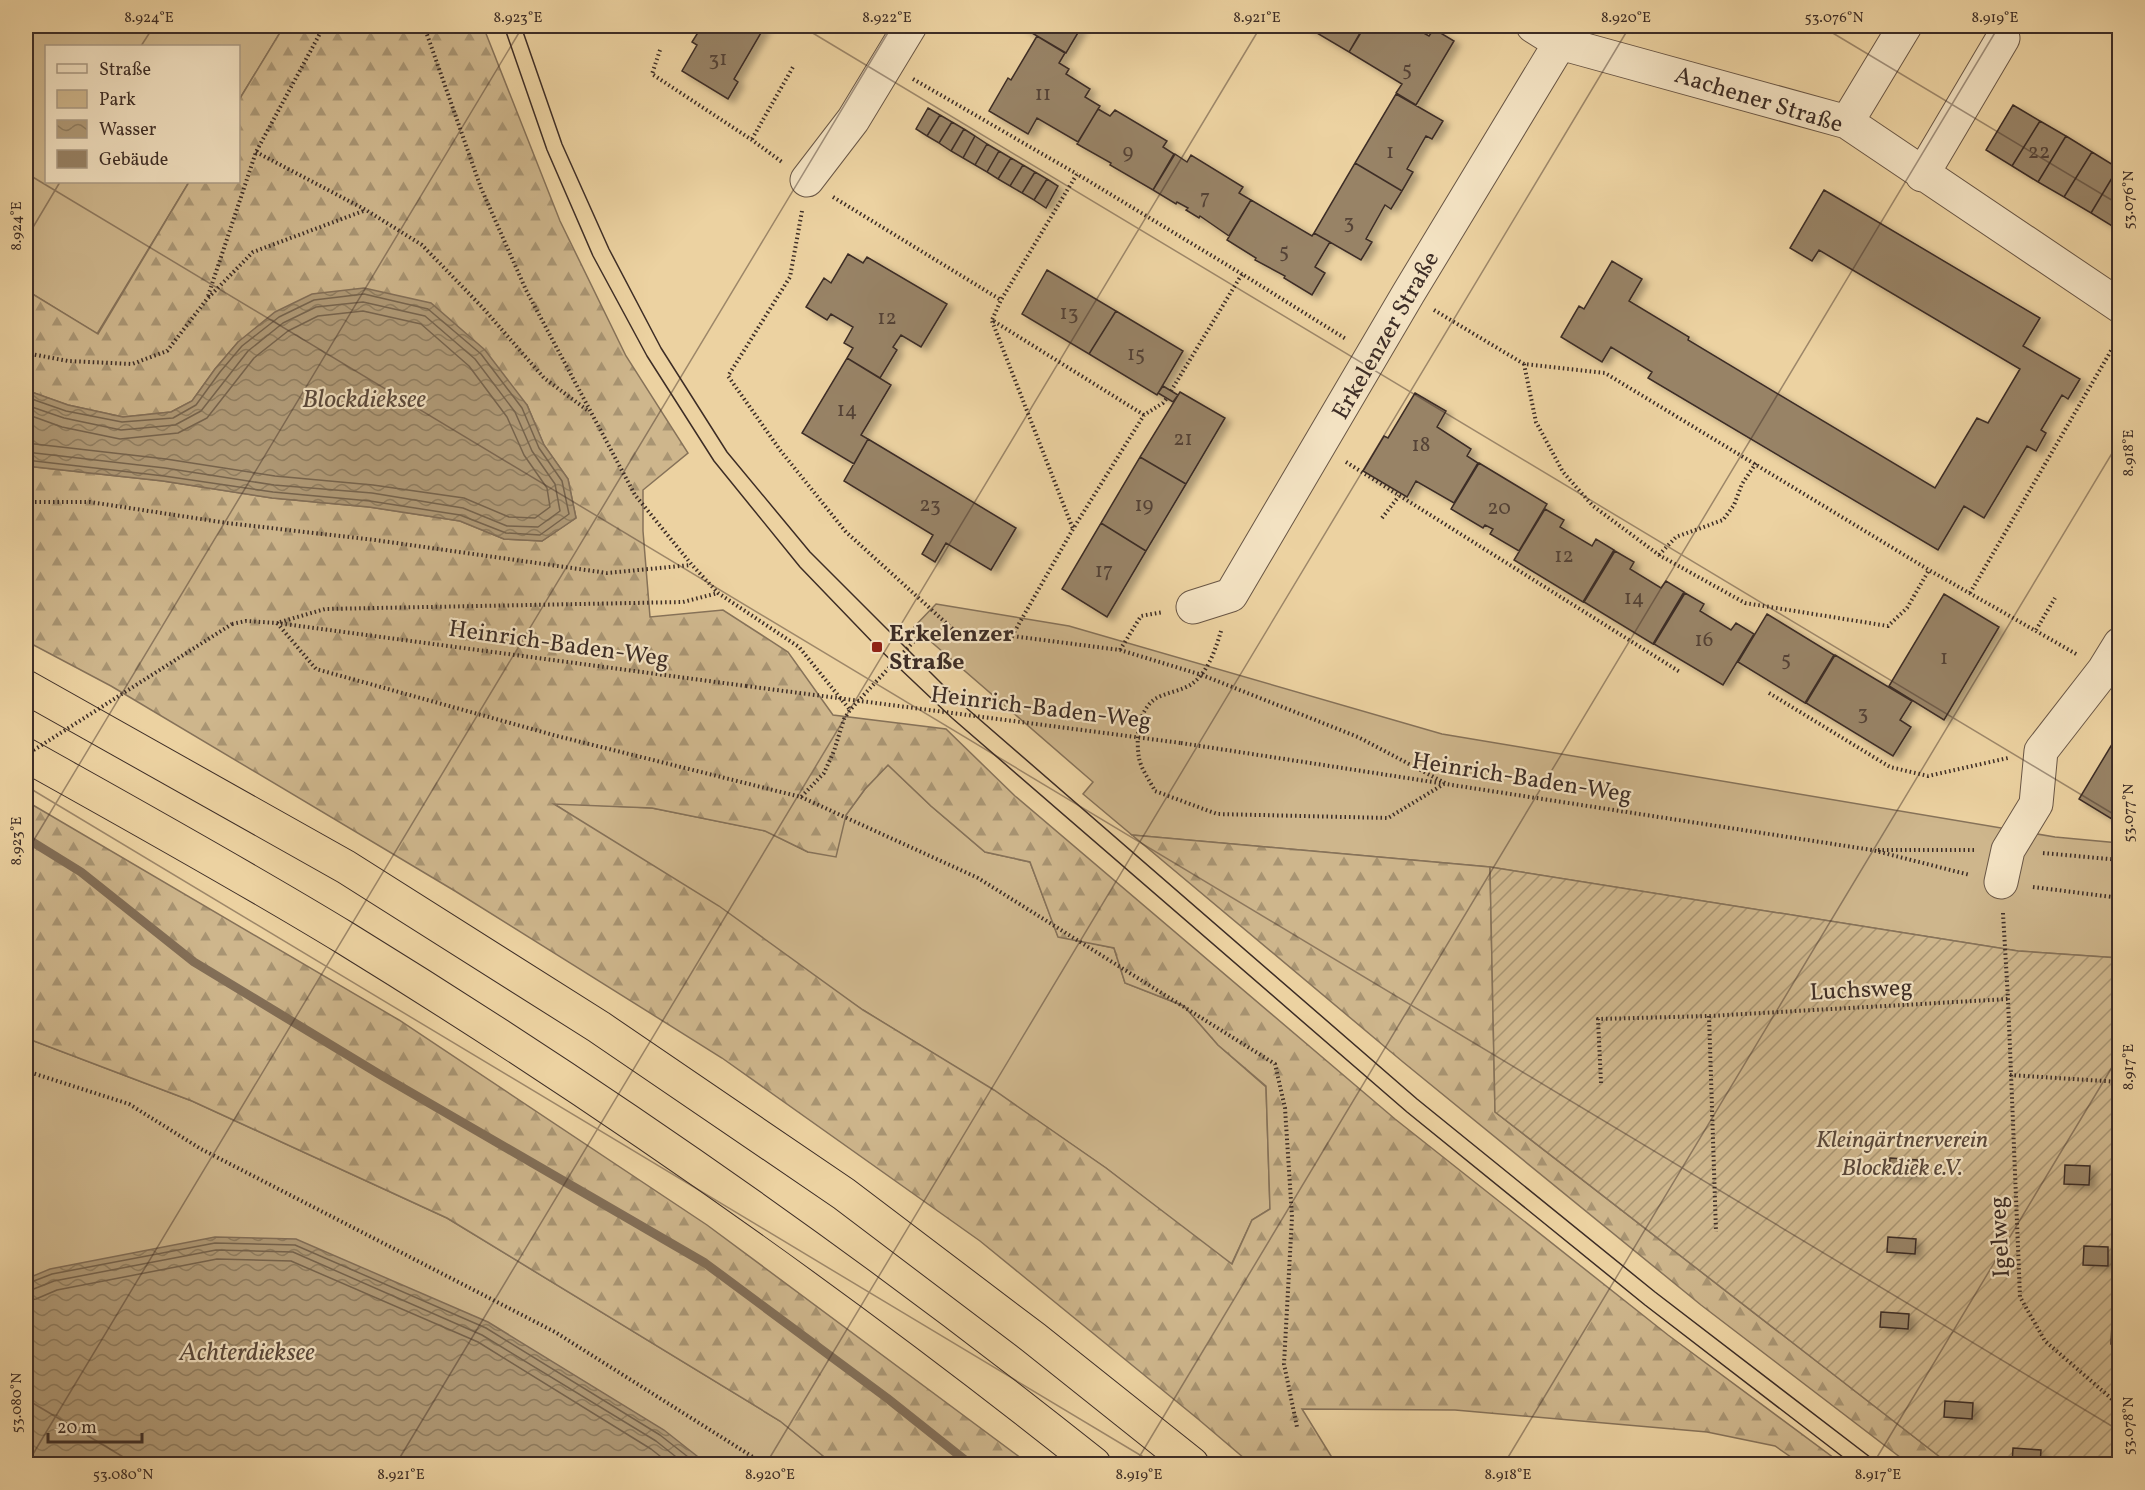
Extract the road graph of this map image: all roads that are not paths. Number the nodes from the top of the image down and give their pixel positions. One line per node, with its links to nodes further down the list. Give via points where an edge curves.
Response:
1 (910, 26): 8 (street, via 853,120)
2 (1533, 26): 5 (street, Aachener Straße)
3 (1905, 26): 6 (street)
4 (2003, 38): 7 (street)
5 (1560, 43): 6 (street, Aachener Straße); 10 (street, Erkelenzer Straße, via 1231,595)
6 (1847, 122): 7 (street, Aachener Straße)
7 (1922, 175): 9 (street, Aachener Straße)
8 (807, 180)
9 (2120, 306)
10 (1193, 607)
11 (2112, 657): 14 (street, via 2041,751 2036,804 2008,850)
12 (26, 687): 16 (highway, via 346,867 599,1027 844,1194)
13 (26, 755): 15 (highway, via 344,938 584,1091 824,1258)
14 (2001, 882)
15 (1094, 1464)
16 (1192, 1464)

